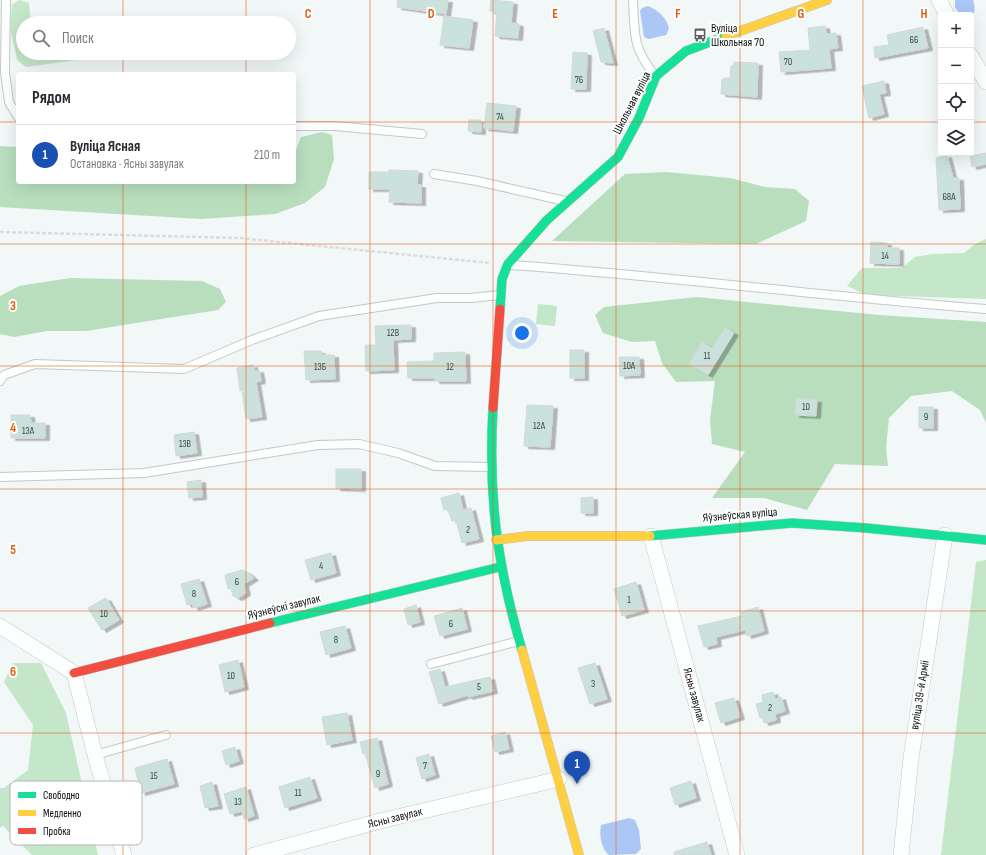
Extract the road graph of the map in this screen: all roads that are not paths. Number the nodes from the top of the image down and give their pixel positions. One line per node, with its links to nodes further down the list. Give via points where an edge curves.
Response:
1 (6, 0): 9 (lane, via 5,72 9,102)
2 (633, 0): 7 (lane, via 635,41 642,59)
3 (827, 0): 7 (street, Школьная вуліца, via 686,51)
4 (939, 0): 5 (street)
5 (945, 12)
6 (974, 61): 8 (street)
7 (656, 76): 13 (street, Школьная вуліца, via 639,118 618,157)
8 (986, 82)
9 (16, 114)
10 (296, 126): 11 (lane, via 335,126)
11 (422, 134)
12 (434, 174): 13 (lane)
13 (568, 202): 14 (street, Школьная вуліца, via 547,220)
14 (508, 264): 15 (street, via 502,279); 16 (lane, via 710,282 865,300)
15 (501, 294): 17 (lane, via 471,298 437,298 319,316 252,340 184,369 35,364 4,375); 18 (street)
16 (986, 309)
17 (0, 380)
18 (491, 467): 19 (lane, via 435,466 398,453 359,444 318,445 144,473); 22 (street)
19 (0, 476)
20 (945, 535): 21 (street, Яўзнеўская вуліца, via 792,523); 23 (street, Яўзнеўская вуліца); 38 (street, вуліца 39-й Арміі, via 911,758)
21 (651, 536): 22 (street, Яўзнеўская вуліца, via 528,536); 37 (street, Ясны завулак)
22 (496, 540): 24 (street)
23 (986, 540)
24 (500, 567): 26 (street); 28 (street, Яўзнеўскі завулак)
25 (0, 626): 28 (street)
26 (519, 641): 27 (lane); 31 (street)
27 (431, 664)
28 (74, 673): 30 (street)
29 (166, 735): 30 (lane)
30 (95, 755): 32 (street)
31 (559, 779): 35 (street, Ясны завулак, via 380,821); 36 (street)
32 (103, 781)
33 (121, 845): 34 (street)
34 (124, 855)
35 (254, 855)
36 (579, 855)
37 (737, 855)
38 (900, 855)

